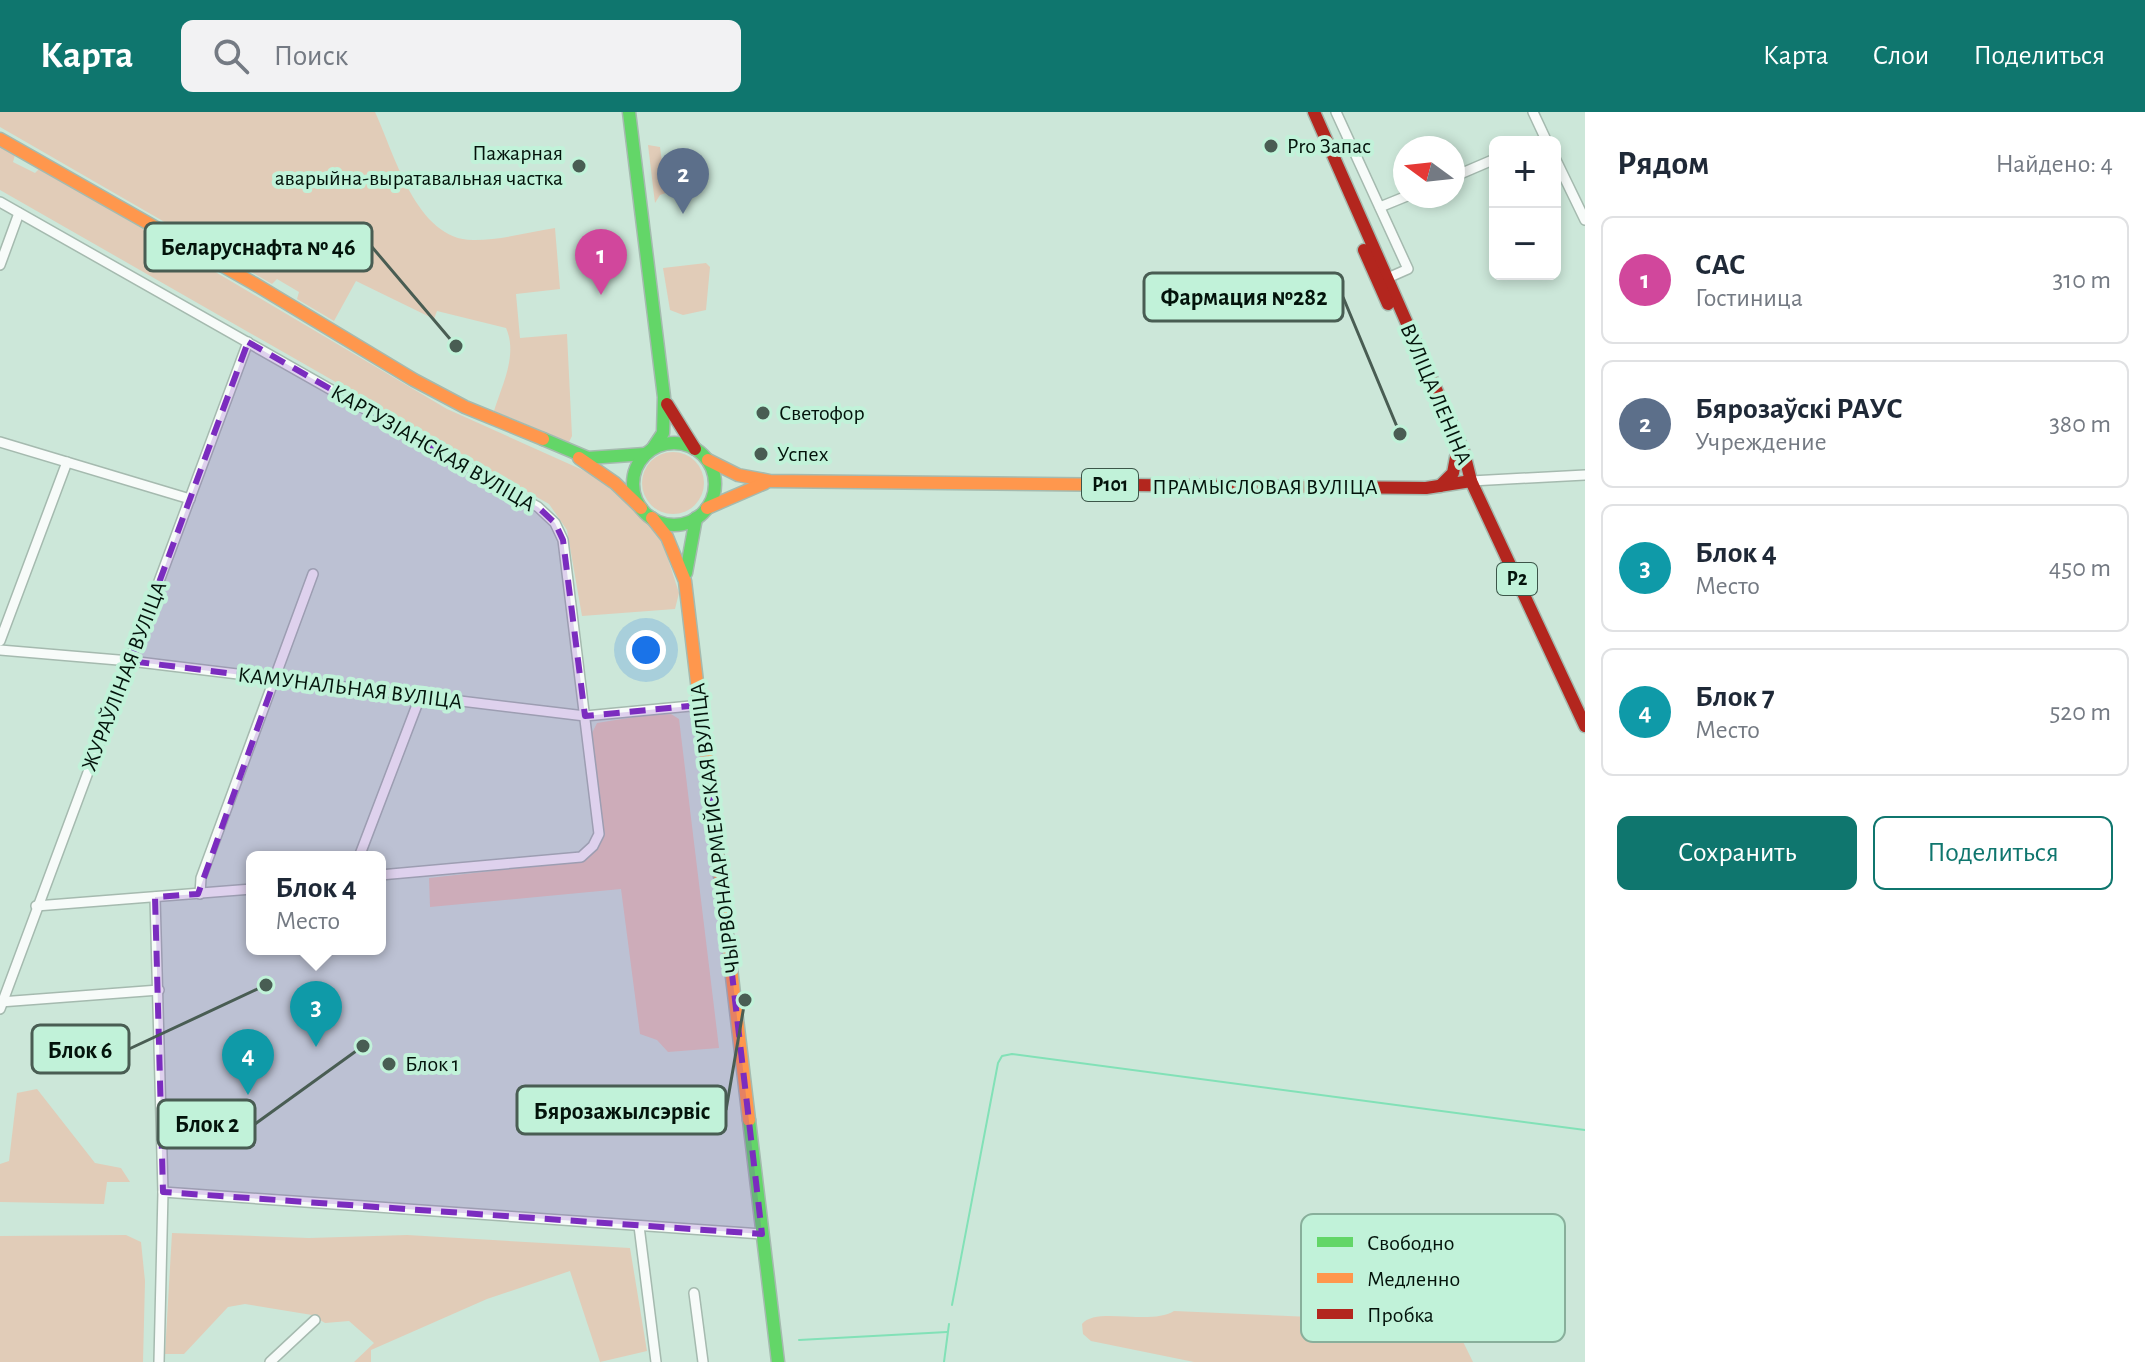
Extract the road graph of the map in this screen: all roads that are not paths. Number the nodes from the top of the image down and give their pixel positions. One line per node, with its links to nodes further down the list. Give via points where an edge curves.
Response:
1 (629, 112): 19 (main road)
2 (1303, 112): 17 (main road, ВУЛІЦА ЛЕНІНА / Р2)
3 (1314, 112): 17 (main road, ВУЛІЦА ЛЕНІНА / Р2)
4 (1336, 112): 13 (street)
5 (1533, 112): 6 (street)
6 (1541, 136)
7 (0, 139): 23 (main road, via 414,380)
8 (1489, 162): 10 (street)
9 (1561, 170): 15 (street)
10 (1465, 172)
11 (0, 202): 14 (street, КАРТУЗІАНСКАЯ ВУЛІЦА)
12 (1393, 202): 13 (street)
13 (1380, 207): 17 (street, via 1408,269)
14 (19, 213): 16 (street); 18 (street, КАРТУЗІАНСКАЯ ВУЛІЦА)
15 (1585, 220)
16 (0, 265)
17 (1382, 280): 24 (main road, ВУЛІЦА ЛЕНІНА / Р2); 29 (main road, ВУЛІЦА ЛЕНІНА / Р2, via 1464,453)
18 (248, 342): 31 (street, ЖУРАЎЛІНАЯ ВУЛІЦА); 44 (street, КАРТУЗІАНСКАЯ ВУЛІЦА, via 538,507 555,523 563,540)
19 (664, 397): 21 (main road); 22 (main road, via 663,433)
20 (0, 442): 26 (street)
21 (695, 449): 22 (main road, via 674,443); 25 (main road, Р101)
22 (649, 451): 23 (main road, via 606,460); 32 (main road, via 633,480)
23 (573, 454): 32 (main road)
24 (1456, 457): 29 (main road, ВУЛІЦА ЛЕНІНА / Р2); 30 (main road, via 1453,473)
25 (708, 460): 28 (main road, ПРАМЫСЛОВАЯ ВУЛІЦА / Р101, via 738,475); 33 (main road, via 715,484)
26 (67, 462): 31 (street); 38 (street)
27 (1585, 475): 29 (street)
28 (770, 481): 30 (main road, ПРАМЫСЛОВАЯ ВУЛІЦА / Р101); 33 (main road, ПРАМЫСЛОВАЯ ВУЛІЦА / Р101)
29 (1471, 481): 30 (main road, ПРАМЫСЛОВАЯ ВУЛІЦА / Р101); 45 (main road, Р2)
30 (1439, 486)
31 (190, 499): 40 (street, ЖУРАЎЛІНАЯ ВУЛІЦА)
32 (641, 508): 34 (main road)
33 (707, 508): 35 (main road, Р101)
34 (652, 518): 35 (main road, via 667,524); 37 (main road, ЧЫРВОНААРМЕЙСКАЯ ВУЛІЦА, via 667,537)
35 (696, 518): 37 (main road, ЧЫРВОНААРМЕЙСКАЯ ВУЛІЦА)
36 (313, 574): 41 (street)
37 (685, 581): 43 (main road, ЧЫРВОНААРМЕЙСКАЯ ВУЛІЦА)
38 (0, 641)
39 (0, 650): 40 (street, КАМУНАЛЬНАЯ ВУЛІЦА)
40 (130, 661): 41 (street, КАМУНАЛЬНАЯ ВУЛІЦА); 51 (street, ЖУРАЎЛІНАЯ ВУЛІЦА)
41 (275, 679): 42 (street, КАМУНАЛЬНАЯ ВУЛІЦА); 49 (street, via 201,878)
42 (420, 697): 44 (street, КАМУНАЛЬНАЯ ВУЛІЦА); 46 (street)
43 (701, 705): 44 (street, КАМУНАЛЬНАЯ ВУЛІЦА); 56 (main road, ЧЫРВОНААРМЕЙСКАЯ ВУЛІЦА)
44 (585, 716): 47 (street, КАРТУЗІАНСКАЯ ВУЛІЦА, via 599,834 581,857)
45 (1585, 726)
46 (361, 851)
47 (386, 874)
48 (246, 890): 49 (street)
49 (200, 894): 50 (street)
50 (155, 897): 51 (street); 52 (street)
51 (36, 906): 53 (street, ЖУРАЎЛІНАЯ ВУЛІЦА)
52 (159, 990): 53 (street); 54 (street)
53 (1, 1005)
54 (163, 1192): 55 (street); 59 (street)
55 (639, 1226): 56 (street); 61 (street)
56 (762, 1234): 63 (main road, ЧЫРВОНААРМЕЙСКАЯ ВУЛІЦА)
57 (694, 1293): 62 (street)
58 (315, 1320): 60 (street)
59 (159, 1362)
60 (270, 1362)
61 (656, 1362)
62 (703, 1362)
63 (778, 1362)

